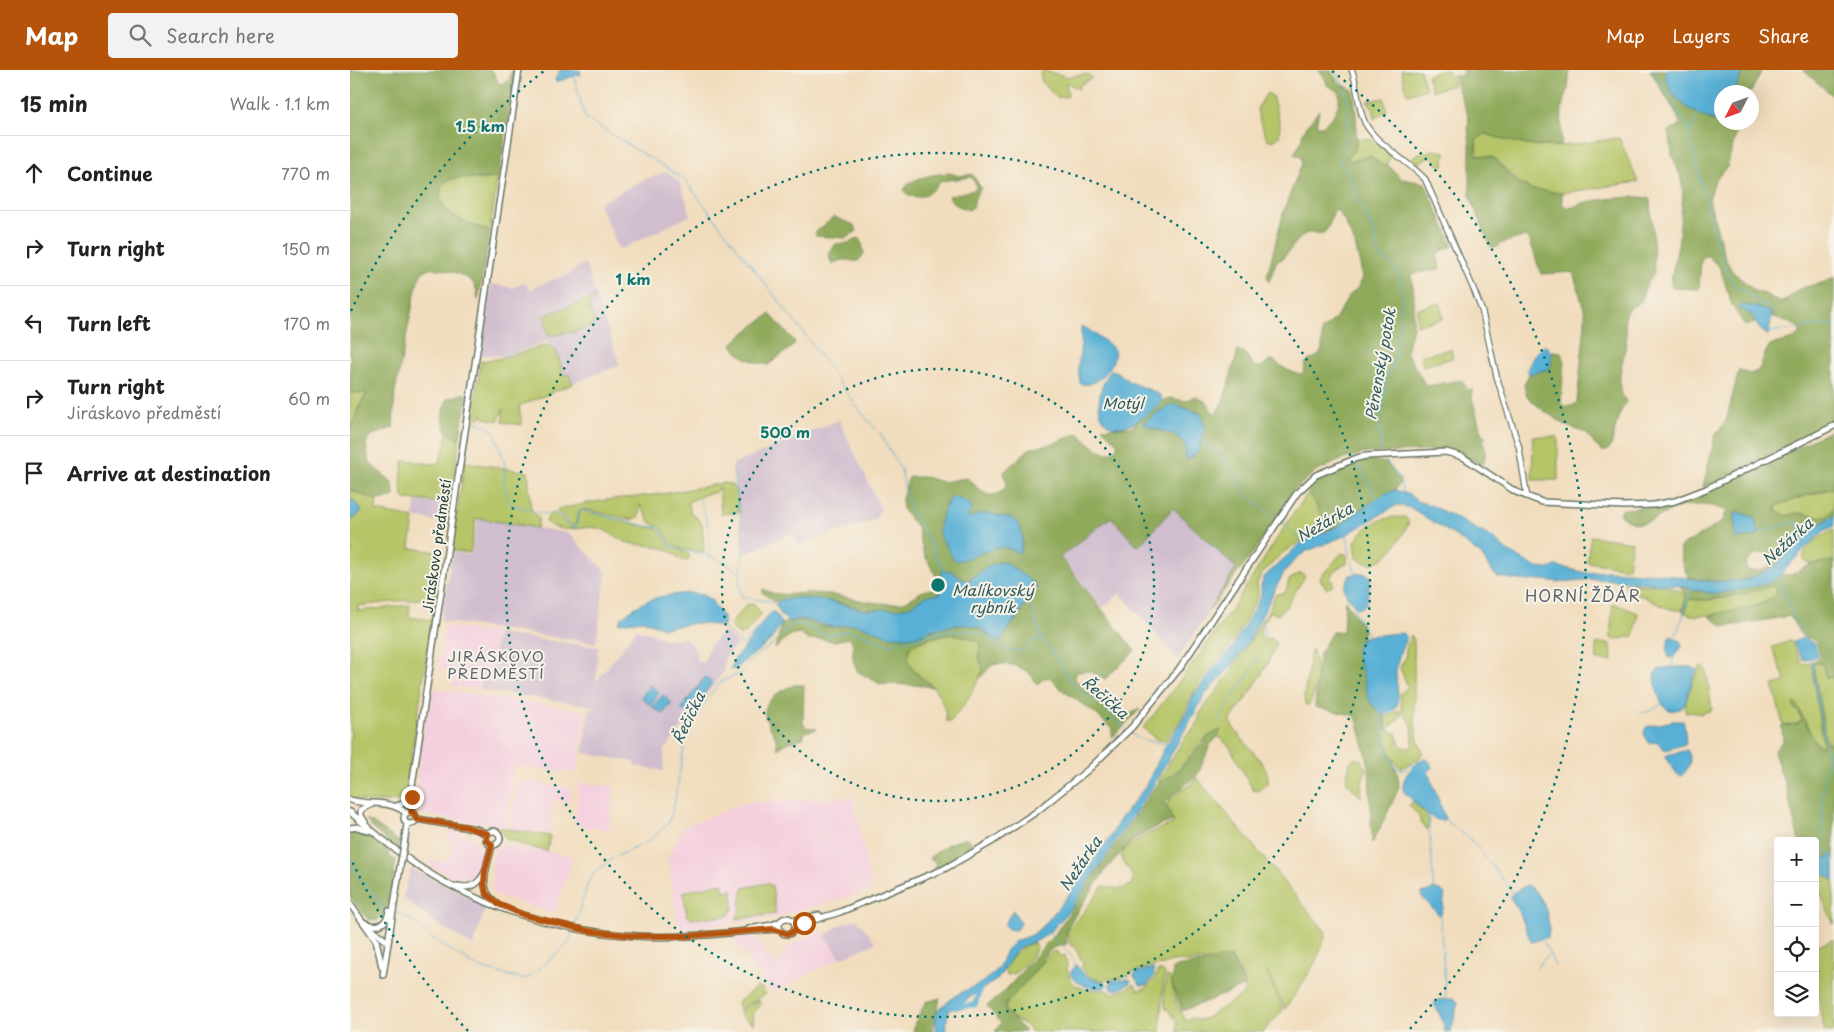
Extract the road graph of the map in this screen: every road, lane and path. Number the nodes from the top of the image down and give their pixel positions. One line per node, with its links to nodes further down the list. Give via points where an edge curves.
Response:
1 (519, 70): 5 (main road, Jiráskovo předměstí)
2 (1352, 70): 4 (street, via 1366,125 1424,179 1474,290 1519,447)
3 (1834, 426): 4 (main road, via 1706,490 1664,503 1639,506 1555,503)
4 (1527, 496): 22 (main road, via 1463,457 1446,452 1366,456 1351,459 1316,475 1297,493 1174,676 1107,753 1053,800 993,841 944,869)
5 (412, 786): 8 (main road, via 405,803); 10 (main road, Jiráskovo předměstí)
6 (350, 800): 7 (main road)
7 (373, 803): 8 (main road); 14 (main road, via 360,812)
8 (396, 806): 10 (main road)
9 (350, 812): 14 (main road)
10 (408, 813): 11 (main road, via 416,815); 12 (main road, via 404,818)
11 (416, 819): 12 (main road, via 413,824); 16 (main road, via 467,827)
12 (407, 824): 19 (main road, bridge)
13 (350, 828): 15 (main road, via 361,828)
14 (369, 829): 15 (main road)
15 (375, 834): 20 (main road, via 418,866)
16 (488, 834): 17 (main road, via 486,840); 17 (main road, via 493,831 500,836 499,842)
17 (492, 845): 18 (main road)
18 (485, 871): 20 (main road, via 472,886); 23 (main road, via 486,893)
19 (398, 879): 26 (main road, via 388,918 379,926); 31 (main road)
20 (448, 883): 23 (main road)
21 (350, 904): 26 (main road)
22 (854, 906): 25 (main road); 27 (main road)
23 (507, 909): 29 (main road, via 577,928 649,937)
24 (780, 921): 25 (main road, via 786,918); 28 (main road); 29 (main road)
25 (793, 921): 27 (main road)
26 (364, 922): 30 (main road); 31 (main road)
27 (795, 928): 28 (main road, via 788,934)
28 (780, 930): 29 (main road)
29 (736, 932)
30 (376, 940): 31 (main road); 31 (main road, via 383,975)
31 (388, 942)

